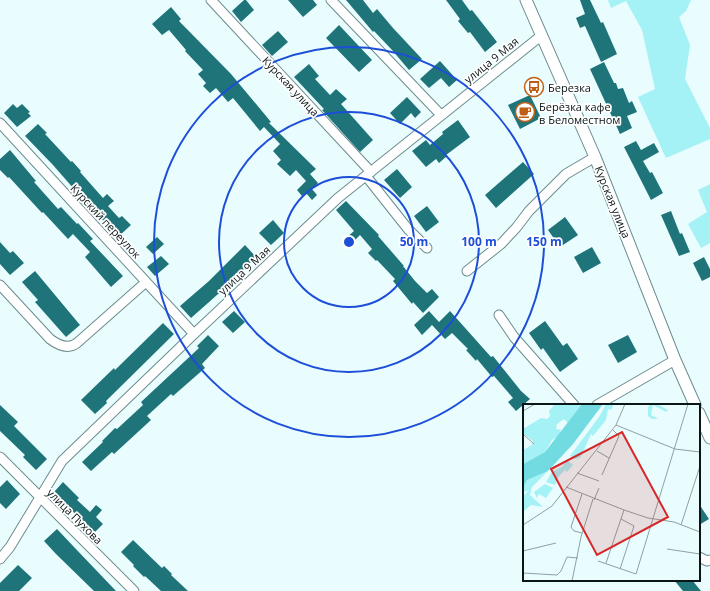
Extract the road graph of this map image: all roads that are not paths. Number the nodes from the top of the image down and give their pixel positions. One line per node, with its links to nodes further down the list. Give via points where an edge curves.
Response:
1 (210, 0): 8 (street, Курская улица)
2 (331, 0): 5 (street)
3 (526, 0): 4 (street, Курская улица)
4 (542, 35): 5 (street, улица 9 Мая); 7 (street, Курская улица)
5 (441, 115): 8 (street, улица 9 Мая)
6 (0, 123): 11 (street, Курский переулок)
7 (595, 157): 10 (street, via 566,174 501,244); 15 (street, Курская улица)
8 (368, 174): 9 (street, Курская улица, via 408,229); 14 (street, улица 9 Мая, via 338,198)
9 (427, 248)
10 (467, 271)
11 (146, 282): 12 (street, via 77,343 68,346 57,344 50,339); 14 (street, Курский переулок)
12 (0, 285)
13 (499, 315): 16 (street, via 514,337)
14 (194, 334): 22 (street, улица 9 Мая, via 62,461)
15 (675, 360): 17 (street); 18 (street, Курская улица)
16 (573, 404)
17 (599, 404)
18 (695, 404)
19 (700, 415): 20 (street)
20 (710, 438)
21 (0, 457): 22 (street, улица Пухова)
22 (40, 498): 24 (street, улица 9 Мая); 26 (street, улица Пухова)
23 (700, 558): 25 (street)
24 (0, 559)
25 (710, 560)
26 (134, 591)

